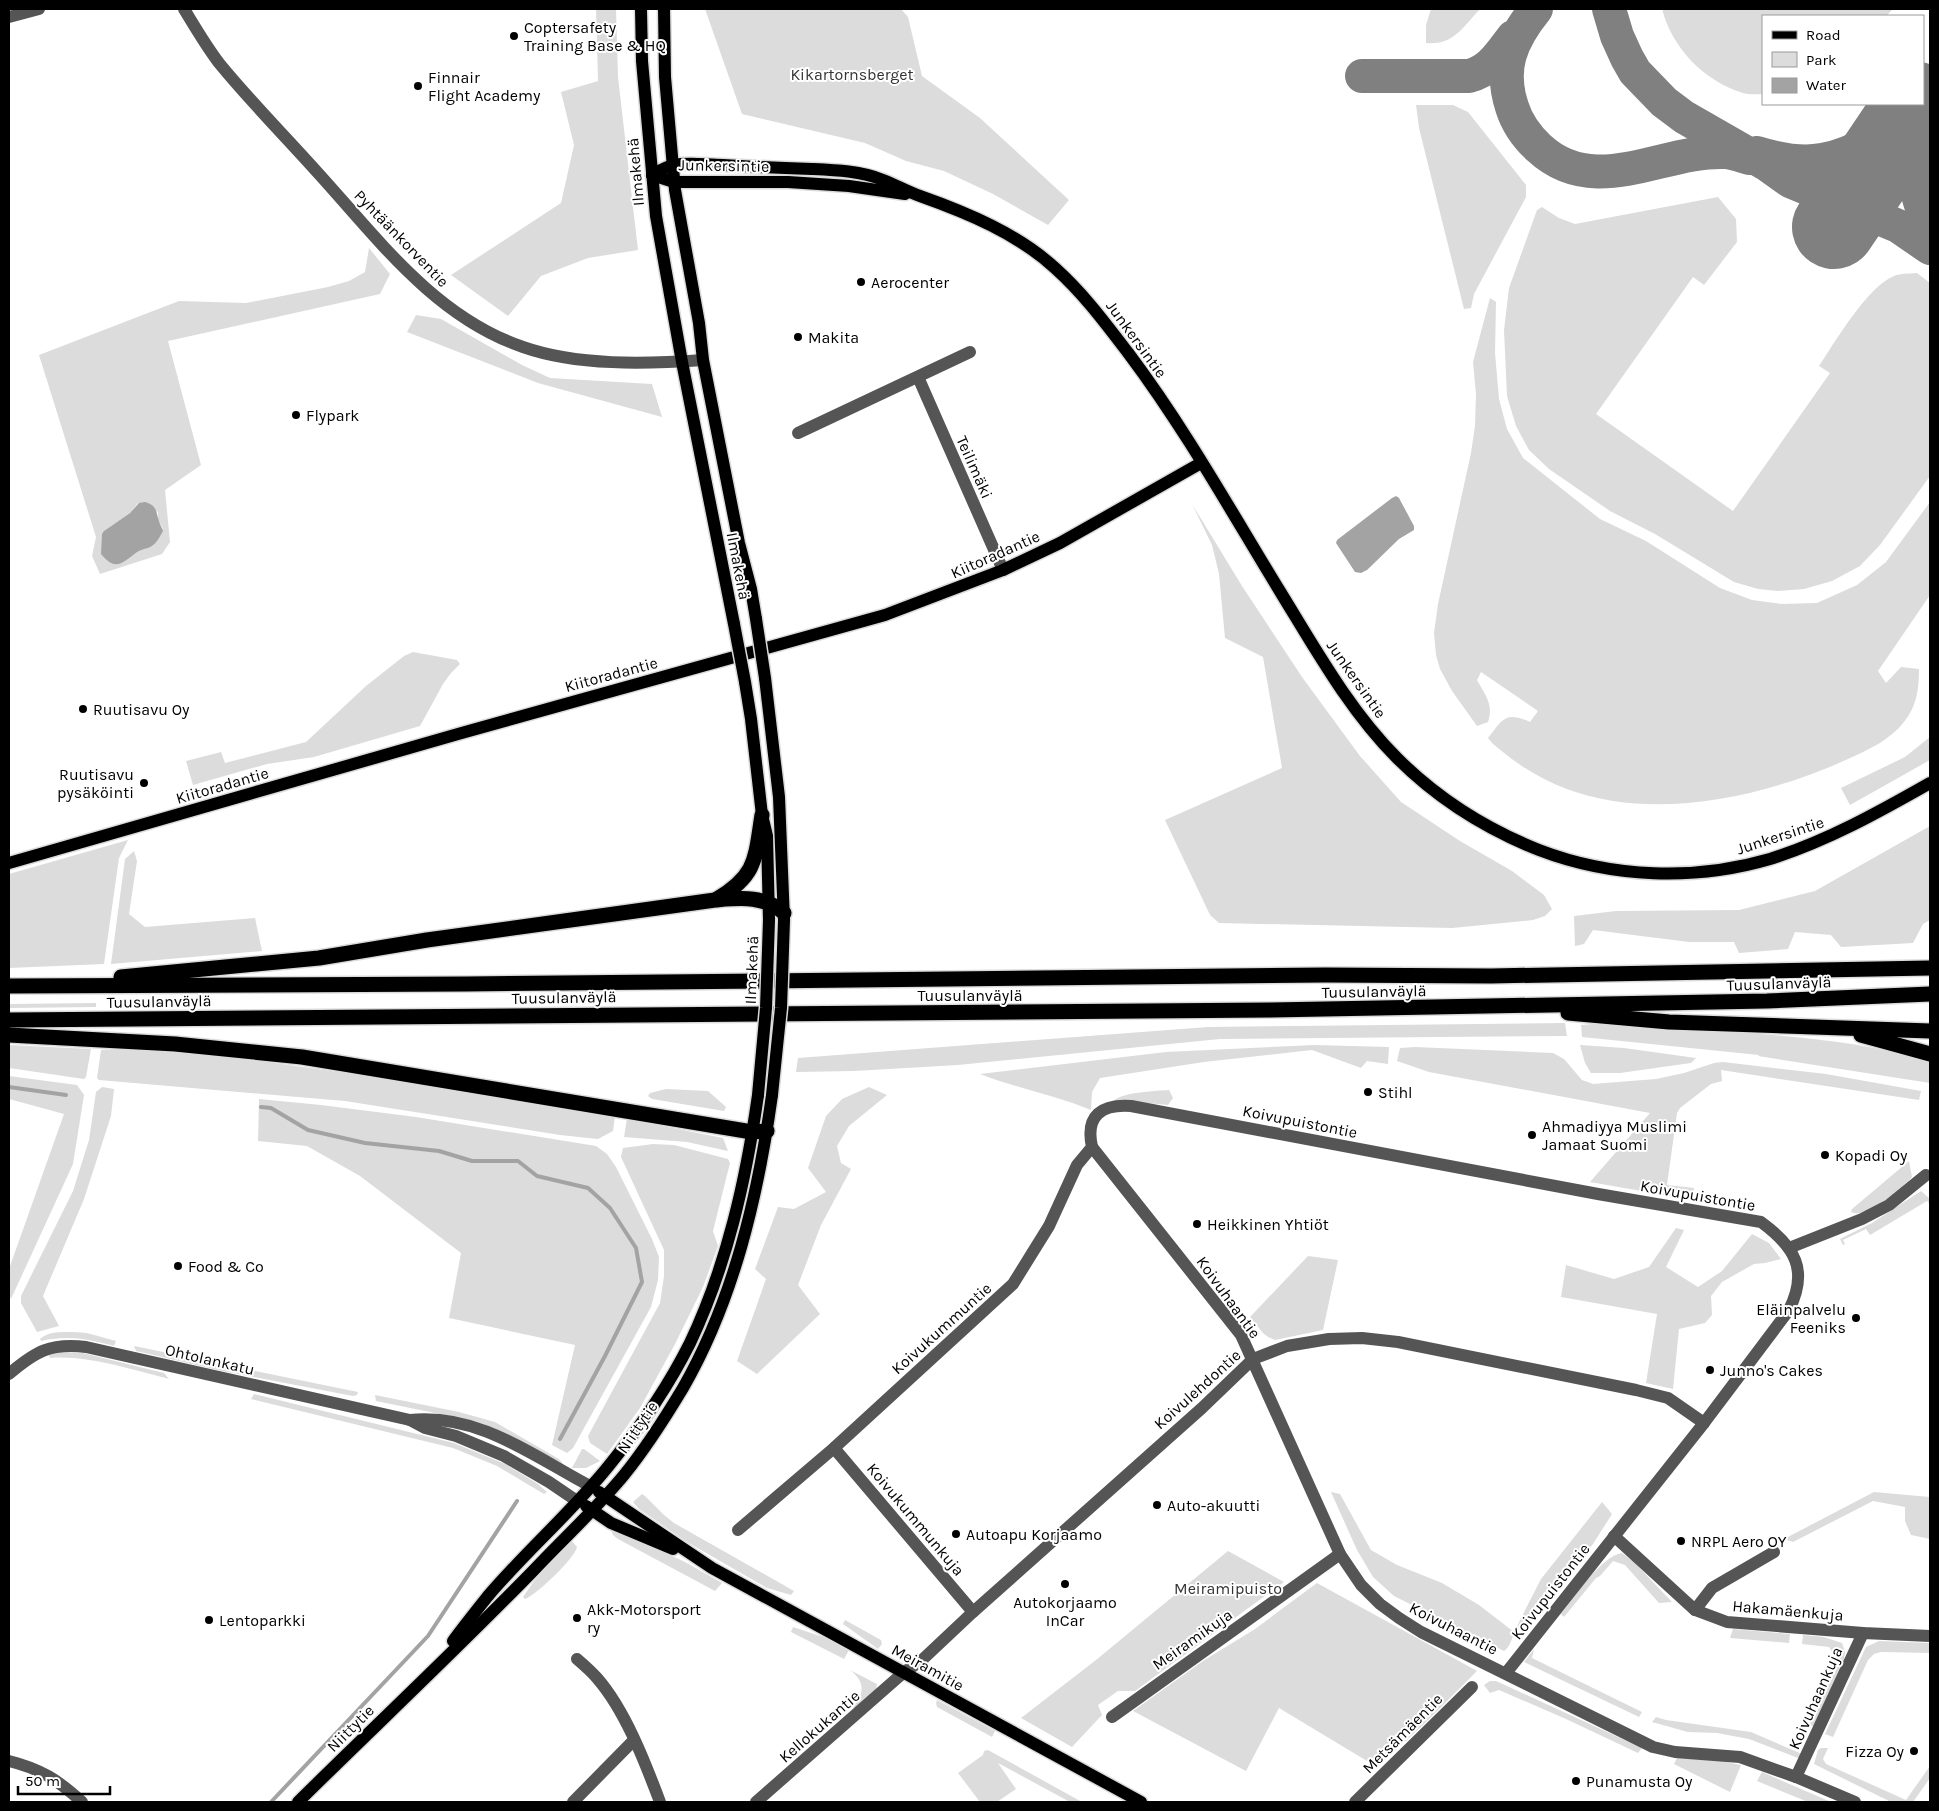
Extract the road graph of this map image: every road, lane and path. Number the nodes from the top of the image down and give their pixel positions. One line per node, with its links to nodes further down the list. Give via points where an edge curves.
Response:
1 (39, 9): 5 (street)
2 (184, 9): 12 (street, Pyhtäänkorventie, via 218,62 244,92 421,285 459,314 490,333 524,347 567,357 618,362)
3 (642, 9): 7 (main road, Ilmakehä, via 642,61)
4 (664, 9): 6 (main road, Ilmakehä, via 665,77)
5 (9, 17)
6 (672, 164): 7 (main road, Junkersintie); 8 (main road, Ilmakehä); 9 (main road, Junkersintie, via 842,170 881,178)
7 (652, 175): 8 (main road, Junkersintie); 12 (main road, Ilmakehä, via 656,216)
8 (674, 182): 9 (main road, Junkersintie, via 788,182); 11 (main road, Ilmakehä)
9 (914, 194): 15 (main road, Junkersintie, via 989,225 1054,266 1093,307 1145,375)
10 (970, 352): 13 (street)
11 (703, 360): 12 (street, Pyhtäänkorventie); 22 (main road, Ilmakehä, bridge, via 765,678 779,797)
12 (682, 362): 18 (main road, Ilmakehä, bridge, via 745,682)
13 (918, 377): 14 (street); 16 (street, Teilimäki)
14 (798, 433)
15 (1201, 463): 16 (main road, Kiitoradantie, via 1086,529); 17 (main road, Junkersintie, via 1334,679 1368,724 1396,757 1431,789 1473,818 1512,839 1592,866 1643,873 1688,873 1730,868 1806,846 1849,827)
16 (1003, 570): 19 (main road, Kiitoradantie, via 885,615)
17 (1930, 783)
18 (762, 815): 20 (highway, via 758,848 745,878); 21 (main road, Ilmakehä, via 766,836)
19 (9, 863)
20 (715, 900): 21 (highway, via 747,897); 25 (highway, via 319,958)
21 (768, 903): 22 (highway, via 777,907); 33 (main road, Ilmakehä, bridge)
22 (784, 917): 33 (main road, Ilmakehä, bridge, via 781,1008 772,1096)
23 (1930, 968): 25 (highway, Tuusulanväylä, via 1491,976)
24 (9, 986): 25 (highway, Tuusulanväylä)
25 (28, 986)
26 (1930, 994): 27 (highway, Tuusulanväylä, via 1767,1001)
27 (1490, 1006): 28 (highway, Tuusulanväylä); 29 (highway, via 1669,1022)
28 (9, 1020)
29 (1825, 1027): 30 (highway); 32 (highway)
30 (1930, 1032)
31 (9, 1035): 33 (highway, via 175,1044 302,1057)
32 (1930, 1054)
33 (759, 1132): 42 (main road, Niittytie, via 719,1270 689,1343 645,1418); 43 (main road, Niittytie, via 747,1228 704,1348 656,1431)
34 (1092, 1147): 36 (street, Koivupuistontie, via 1089,1134 1093,1119 1104,1108 1131,1106 1761,1222); 37 (street, Koivuhaantie, via 1241,1335); 41 (street, Koivukummuntie, via 1077,1165 1049,1226 1013,1284)
35 (1926, 1175): 36 (street, via 1889,1205)
36 (1789, 1248): 40 (street, Koivupuistontie, via 1798,1264 1799,1282 1790,1310)
37 (1253, 1359): 40 (street, Koivulehdontie, via 1287,1346 1329,1339 1398,1342 1668,1398); 49 (street, Koivuhaantie); 52 (street, Koivulehdontie)
38 (9, 1374): 39 (street, Ohtolankatu, via 41,1351 54,1346 86,1347)
39 (410, 1420): 42 (street, Ohtolankatu, via 427,1418 483,1429); 44 (street, Ohtolankatu, via 504,1456)
40 (1704, 1423): 47 (street, Koivupuistontie)
41 (834, 1448): 46 (street, Koivukummuntie); 52 (street, Koivukummunkuja)
42 (590, 1486): 43 (main road, Meiramitie); 44 (main road, Niittytie)
43 (605, 1496): 45 (main road, Niittytie); 50 (main road, Meiramitie)
44 (578, 1501): 45 (main road, Meiramitie); 58 (main road, Niittytie, via 488,1596)
45 (592, 1510): 50 (main road, Meiramitie, via 611,1523); 58 (main road, Niittytie, via 495,1610)
46 (738, 1530)
47 (1614, 1536): 51 (street, Hakamäenkuja); 57 (street, Koivupuistontie)
48 (1774, 1552): 51 (street, via 1712,1588)
49 (1340, 1554): 57 (street, Koivuhaantie, via 1361,1585 1399,1618); 60 (street, Meiramikuja)
50 (700, 1560): 56 (main road, Meiramitie)
51 (1694, 1610): 53 (street, Hakamäenkuja, via 1727,1622)
52 (973, 1612): 56 (street, Koivulehdontie, via 922,1660)
53 (1863, 1633): 54 (street, Hakamäenkuja); 63 (street, Koivuhaankuja)
54 (1930, 1636)
55 (577, 1659): 61 (street, via 612,1698)
56 (903, 1673): 68 (street, Kellokukantie); 69 (main road, Meiramitie)
57 (1506, 1673): 63 (street, Koivuhaantie, via 1653,1747 1675,1752 1740,1756)
58 (425, 1676): 65 (main road, Niittytie)
59 (1472, 1687): 70 (street, Metsämäentie)
60 (1112, 1716)
61 (634, 1740): 66 (street); 67 (street)
62 (9, 1761): 64 (street, via 46,1774)
63 (1796, 1777): 71 (street, Koivuhaantie)
64 (82, 1802)
65 (298, 1802)
66 (573, 1802)
67 (660, 1802)
68 (756, 1802)
69 (1141, 1802)
70 (1355, 1802)
71 (1855, 1802)

